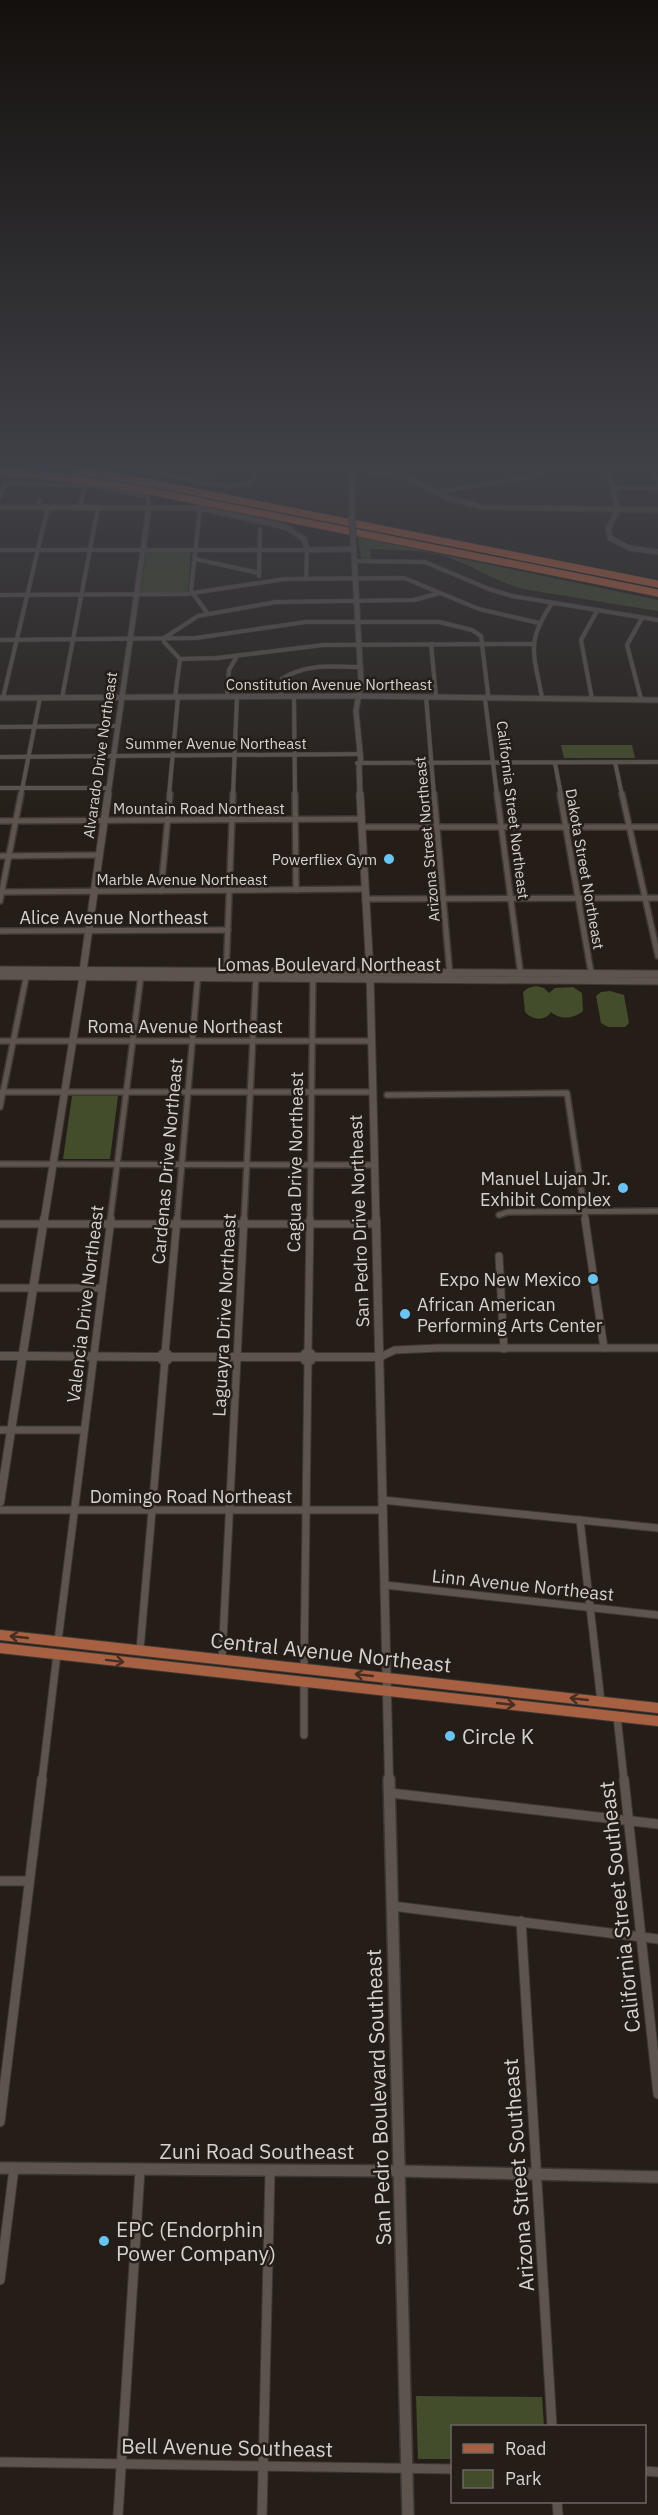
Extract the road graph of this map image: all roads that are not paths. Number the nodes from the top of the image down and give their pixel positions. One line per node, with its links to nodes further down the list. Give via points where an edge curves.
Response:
1 (29, 587): 17 (street)
2 (83, 587): 14 (street)
3 (138, 587): 15 (street, Alvarado Drive Northeast)
4 (192, 587): 11 (street)
5 (226, 587): 11 (street)
6 (356, 587): 19 (street, San Pedro Drive Northeast)
7 (428, 587): 12 (street)
8 (487, 587): 20 (street)
9 (615, 587): 18 (highway)
10 (628, 587): 13 (highway)
11 (192, 593): 15 (street); 22 (street)
12 (440, 593): 19 (street, via 420,599); 26 (street, via 493,613)
13 (658, 593)
14 (82, 594): 15 (street); 17 (street); 27 (street)
15 (137, 594): 28 (street, Alvarado Drive Northeast)
16 (0, 595): 17 (street)
17 (27, 595): 31 (street)
18 (658, 598)
19 (357, 600): 22 (street, via 276,602); 25 (street, San Pedro Drive Northeast)
20 (552, 603): 21 (street); 26 (street)
21 (597, 610): 23 (street); 53 (street, via 581,640)
22 (208, 614): 29 (street, via 192,618)
23 (642, 618): 24 (street); 54 (street, via 627,645)
24 (658, 620)
25 (358, 622): 29 (street, via 288,623 213,636); 32 (street, San Pedro Drive Northeast); 34 (street, via 446,622 476,631)
26 (539, 622): 35 (street)
27 (73, 639): 28 (street); 31 (street); 51 (street)
28 (130, 639): 29 (street); 46 (street, Alvarado Drive Northeast)
29 (164, 639): 36 (street)
30 (0, 640): 31 (street)
31 (16, 640): 49 (street)
32 (359, 644): 33 (street); 37 (street, via 301,646); 38 (street, San Pedro Drive Northeast)
33 (431, 644): 34 (street); 45 (street)
34 (481, 644): 35 (street); 48 (street, California Street Northeast)
35 (532, 644): 52 (street)
36 (180, 658): 37 (street); 47 (street)
37 (236, 658): 39 (street, via 229,670)
38 (360, 668): 41 (street, via 292,672 282,679); 43 (street, San Pedro Drive Northeast)
39 (227, 696): 40 (street, Constitution Avenue Northeast); 47 (street, Constitution Avenue Northeast)
40 (237, 696): 41 (street, Constitution Avenue Northeast); 61 (street)
41 (280, 696): 42 (street, Constitution Avenue Northeast)
42 (294, 696): 43 (street, Constitution Avenue Northeast); 62 (street)
43 (358, 696): 44 (street, Constitution Avenue Northeast); 59 (street, San Pedro Drive Northeast)
44 (426, 696): 45 (street, Constitution Avenue Northeast); 70 (street, Arizona Street Northeast)
45 (436, 696): 48 (street, Constitution Avenue Northeast)
46 (122, 697): 47 (street, Constitution Avenue Northeast); 51 (street, Constitution Avenue Northeast); 57 (street, Alvarado Drive Northeast)
47 (177, 697): 60 (street)
48 (487, 697): 52 (street, Constitution Avenue Northeast); 66 (street, California Street Northeast)
49 (1, 698): 50 (street, Constitution Avenue Northeast)
50 (40, 698): 51 (street, Constitution Avenue Northeast); 56 (street)
51 (62, 698)
52 (542, 698): 53 (street, Constitution Avenue Northeast)
53 (592, 699): 54 (street, Constitution Avenue Northeast)
54 (640, 699): 55 (street, Constitution Avenue Northeast)
55 (658, 700)
56 (36, 726): 57 (street); 58 (street); 65 (street)
57 (116, 726): 63 (street, Alvarado Drive Northeast)
58 (0, 727)
59 (359, 754): 62 (street, Summer Avenue Northeast); 69 (street, San Pedro Drive Northeast)
60 (174, 755): 61 (street, Summer Avenue Northeast); 63 (street, Summer Avenue Northeast); 77 (street)
61 (234, 755): 62 (street, Summer Avenue Northeast); 78 (street)
62 (294, 755): 75 (street)
63 (112, 756): 65 (street, Summer Avenue Northeast); 74 (street, Alvarado Drive Northeast)
64 (0, 757): 65 (street, Summer Avenue Northeast)
65 (29, 757): 73 (street)
66 (494, 762): 70 (street); 71 (street); 84 (street, California Street Northeast)
67 (615, 762): 68 (street); 71 (street); 86 (street)
68 (658, 762)
69 (359, 763): 70 (street); 76 (street, San Pedro Drive Northeast)
70 (432, 763): 83 (street, Arizona Street Northeast)
71 (555, 763): 85 (street, Dakota Street Northeast)
72 (0, 788): 73 (street)
73 (22, 788): 74 (street); 80 (street)
74 (108, 788): 81 (street, Alvarado Drive Northeast)
75 (296, 819): 76 (street, Mountain Road Northeast); 78 (street, Mountain Road Northeast); 91 (street)
76 (362, 819): 82 (street, San Pedro Drive Northeast)
77 (168, 820): 78 (street, Mountain Road Northeast); 81 (street, Mountain Road Northeast); 93 (street)
78 (231, 820): 94 (street)
79 (0, 821): 80 (street, Mountain Road Northeast)
80 (16, 821): 81 (street, Mountain Road Northeast); 90 (street)
81 (104, 821): 88 (street, Alvarado Drive Northeast)
82 (362, 827): 83 (street); 92 (street, San Pedro Drive Northeast)
83 (438, 827): 84 (street); 98 (street, Arizona Street Northeast)
84 (502, 827): 85 (street); 102 (street, California Street Northeast)
85 (566, 827): 86 (street); 99 (street, Dakota Street Northeast)
86 (630, 827): 87 (street); 100 (street)
87 (658, 827)
88 (99, 855): 90 (street); 96 (street, Alvarado Drive Northeast)
89 (0, 856): 90 (street)
90 (8, 856): 95 (street)
91 (296, 890): 92 (street, Marble Avenue Northeast); 94 (street, Marble Avenue Northeast)
92 (365, 890): 97 (street, San Pedro Drive Northeast)
93 (161, 891): 94 (street, Marble Avenue Northeast); 96 (street, Marble Avenue Northeast)
94 (229, 891): 105 (street)
95 (1, 892): 96 (street, Marble Avenue Northeast); 103 (street)
96 (94, 892): 104 (street, Alvarado Drive Northeast)
97 (365, 898): 98 (street); 118 (street, San Pedro Drive Northeast)
98 (444, 898): 102 (street); 119 (street, Arizona Street Northeast)
99 (578, 898): 100 (street); 102 (street); 121 (street, Dakota Street Northeast)
100 (646, 898): 101 (street); 107 (street)
101 (658, 898)
102 (511, 899): 120 (street, California Street Northeast)
103 (0, 902)
104 (88, 930): 105 (street, Alice Avenue Northeast); 106 (street, Alice Avenue Northeast); 110 (street, Alvarado Drive Northeast)
105 (228, 930): 113 (street)
106 (0, 931)
107 (658, 956)
108 (0, 970): 109 (main road, Lomas Boulevard Northeast)
109 (27, 973): 110 (main road, Lomas Boulevard Northeast); 116 (main road, Lomas Boulevard Northeast); 124 (street)
110 (83, 974): 111 (main road, Lomas Boulevard Northeast); 125 (street, Alvarado Drive Northeast)
111 (141, 974): 112 (main road, Lomas Boulevard Northeast); 126 (street, Valencia Drive Northeast)
112 (198, 975): 113 (main road, Lomas Boulevard Northeast); 127 (street, Cardenas Drive Northeast)
113 (226, 975): 114 (main road, Lomas Boulevard Northeast)
114 (256, 975): 117 (main road, Lomas Boulevard Northeast); 128 (street, Laguayra Drive Northeast)
115 (658, 975): 121 (main road, Lomas Boulevard Northeast)
116 (0, 976)
117 (313, 976): 118 (main road, Lomas Boulevard Northeast); 129 (street, Cagua Drive Northeast)
118 (370, 976): 119 (main road, Lomas Boulevard Northeast); 130 (street, San Pedro Drive Northeast)
119 (450, 976): 120 (main road, Lomas Boulevard Northeast)
120 (521, 977): 121 (main road, Lomas Boulevard Northeast)
121 (592, 977): 122 (main road, Lomas Boulevard Northeast)
122 (658, 981)
123 (0, 1041): 124 (street, Roma Avenue Northeast)
124 (13, 1041): 125 (street, Roma Avenue Northeast); 132 (street)
125 (73, 1041): 126 (street, Roma Avenue Northeast); 131 (street, Alvarado Drive Northeast)
126 (132, 1041): 127 (street, Roma Avenue Northeast); 133 (street, Valencia Drive Northeast)
127 (192, 1041): 128 (street, Roma Avenue Northeast); 134 (street, Cardenas Drive Northeast)
128 (252, 1041): 129 (street, Roma Avenue Northeast); 135 (street, Laguayra Drive Northeast)
129 (312, 1041): 130 (street, Roma Avenue Northeast); 136 (street, Cagua Drive Northeast)
130 (371, 1041): 137 (street, San Pedro Drive Northeast)
131 (64, 1091): 132 (street); 133 (street); 141 (street, Alvarado Drive Northeast)
132 (2, 1092): 139 (street)
133 (127, 1092): 134 (street); 142 (street, Valencia Drive Northeast)
134 (187, 1092): 135 (street); 143 (street, Cardenas Drive Northeast)
135 (249, 1092): 136 (street); 144 (street, Laguayra Drive Northeast)
136 (311, 1092): 137 (street); 145 (street, Cagua Drive Northeast)
137 (372, 1092): 146 (street, San Pedro Drive Northeast)
138 (387, 1095): 147 (street, via 567,1093)
139 (0, 1107)
140 (0, 1164): 141 (street)
141 (53, 1164): 142 (street); 151 (street, Alvarado Drive Northeast)
142 (117, 1164): 143 (street); 152 (street, Valencia Drive Northeast)
143 (181, 1164): 144 (street); 153 (street, Cardenas Drive Northeast)
144 (246, 1164): 145 (street); 154 (street, Laguayra Drive Northeast)
145 (310, 1165): 146 (street); 155 (street, Cagua Drive Northeast)
146 (374, 1165): 156 (street, San Pedro Drive Northeast)
147 (585, 1211): 148 (street); 149 (street); 161 (street)
148 (658, 1211)
149 (499, 1215)
150 (0, 1224): 151 (street)
151 (44, 1224): 152 (street); 159 (street, Alvarado Drive Northeast)
152 (110, 1224): 153 (street); 160 (street, Valencia Drive Northeast)
153 (176, 1224): 154 (street); 167 (street, Cardenas Drive Northeast)
154 (243, 1224): 155 (street); 168 (street, Laguayra Drive Northeast)
155 (309, 1224): 156 (street); 169 (street, Cagua Drive Northeast)
156 (375, 1224): 170 (street, San Pedro Drive Northeast)
157 (499, 1256): 163 (street)
158 (0, 1288): 159 (street)
159 (33, 1288): 160 (street); 165 (street, Alvarado Drive Northeast)
160 (101, 1288): 166 (street, Valencia Drive Northeast)
161 (604, 1348): 162 (street); 163 (street)
162 (658, 1348)
163 (504, 1349): 170 (street, via 395,1350)
164 (0, 1356): 165 (street)
165 (22, 1356): 166 (street); 172 (street, Alvarado Drive Northeast)
166 (93, 1357): 167 (street); 173 (street, Valencia Drive Northeast)
167 (165, 1357): 168 (street); 178 (street, Cardenas Drive Northeast)
168 (236, 1357): 169 (street); 179 (street, Laguayra Drive Northeast)
169 (308, 1357): 170 (street); 181 (street, Cagua Drive Northeast)
170 (380, 1357): 174 (street, San Pedro Drive Northeast)
171 (0, 1430): 172 (street)
172 (11, 1430): 173 (street); 175 (street, Alvarado Drive Northeast)
173 (84, 1430): 177 (street, Valencia Drive Northeast)
174 (382, 1500): 180 (street, San Pedro Drive Northeast); 182 (street)
175 (0, 1502)
176 (0, 1510): 177 (street, Domingo Road Northeast)
177 (74, 1510): 178 (street, Domingo Road Northeast); 188 (street, Valencia Drive Northeast)
178 (152, 1510): 179 (street, Domingo Road Northeast); 190 (street, Cardenas Drive Northeast)
179 (229, 1510): 181 (street, Domingo Road Northeast); 192 (street, Laguayra Drive Northeast)
180 (383, 1510): 181 (street, Domingo Road Northeast); 184 (street, San Pedro Drive Northeast)
181 (306, 1511): 193 (street, Cagua Drive Northeast)
182 (580, 1520): 183 (street); 185 (street)
183 (658, 1528)
184 (385, 1585): 185 (street, Linn Avenue Northeast); 194 (street, San Pedro Drive Northeast)
185 (591, 1608): 186 (street, Linn Avenue Northeast); 197 (street)
186 (658, 1615)
187 (0, 1635): 188 (main road, Central Avenue Northeast, one-way to 187)
188 (58, 1641): 190 (main road, Central Avenue Northeast)
189 (0, 1648): 191 (main road)
190 (140, 1650): 192 (main road, Central Avenue Northeast)
191 (57, 1654): 195 (main road, one-way to 195); 206 (street)
192 (222, 1659): 193 (main road, Central Avenue Northeast)
193 (304, 1668): 194 (main road, Central Avenue Northeast, one-way to 193)
194 (387, 1677): 196 (street, San Pedro Boulevard Southeast); 197 (main road, Central Avenue Northeast, one-way to 194)
195 (304, 1682): 196 (main road); 201 (street)
196 (387, 1691): 199 (main road, one-way to 199); 202 (street, San Pedro Boulevard Southeast)
197 (602, 1702): 198 (main road, Central Avenue Northeast)
198 (658, 1708)
199 (617, 1716): 200 (main road); 203 (street, California Street Southeast)
200 (658, 1720)
201 (304, 1735)
202 (389, 1793): 203 (street); 207 (street, San Pedro Boulevard Southeast)
203 (628, 1820): 204 (street); 209 (street, California Street Southeast)
204 (658, 1824)
205 (0, 1881): 206 (street)
206 (29, 1881): 212 (street)
207 (392, 1906): 208 (street); 216 (street, San Pedro Boulevard Southeast)
208 (521, 1922): 209 (street); 218 (street, Arizona Street Southeast)
209 (640, 1937): 210 (street); 211 (street, California Street Southeast)
210 (658, 1939)
211 (658, 2094)
212 (0, 2122)
213 (0, 2168): 214 (street, Zuni Road Southeast)
214 (14, 2168): 215 (street, Zuni Road Southeast); 220 (street)
215 (140, 2170): 217 (street, Zuni Road Southeast); 223 (street)
216 (399, 2171): 217 (street, Zuni Road Southeast); 218 (street, Zuni Road Southeast); 225 (street, San Pedro Boulevard Southeast)
217 (270, 2172): 224 (street)
218 (537, 2175): 219 (street, Zuni Road Southeast); 221 (street, Arizona Street Southeast)
219 (658, 2177)
220 (0, 2280)
221 (552, 2425)
222 (0, 2462): 223 (street, Bell Avenue Southeast)
223 (121, 2464): 224 (street, Bell Avenue Southeast); 227 (street)
224 (262, 2466): 225 (street, Bell Avenue Southeast); 228 (street)
225 (407, 2468): 226 (street, Bell Avenue Southeast); 229 (street, San Pedro Boulevard Southeast)
226 (451, 2469)
227 (118, 2515)
228 (262, 2515)
229 (408, 2515)

